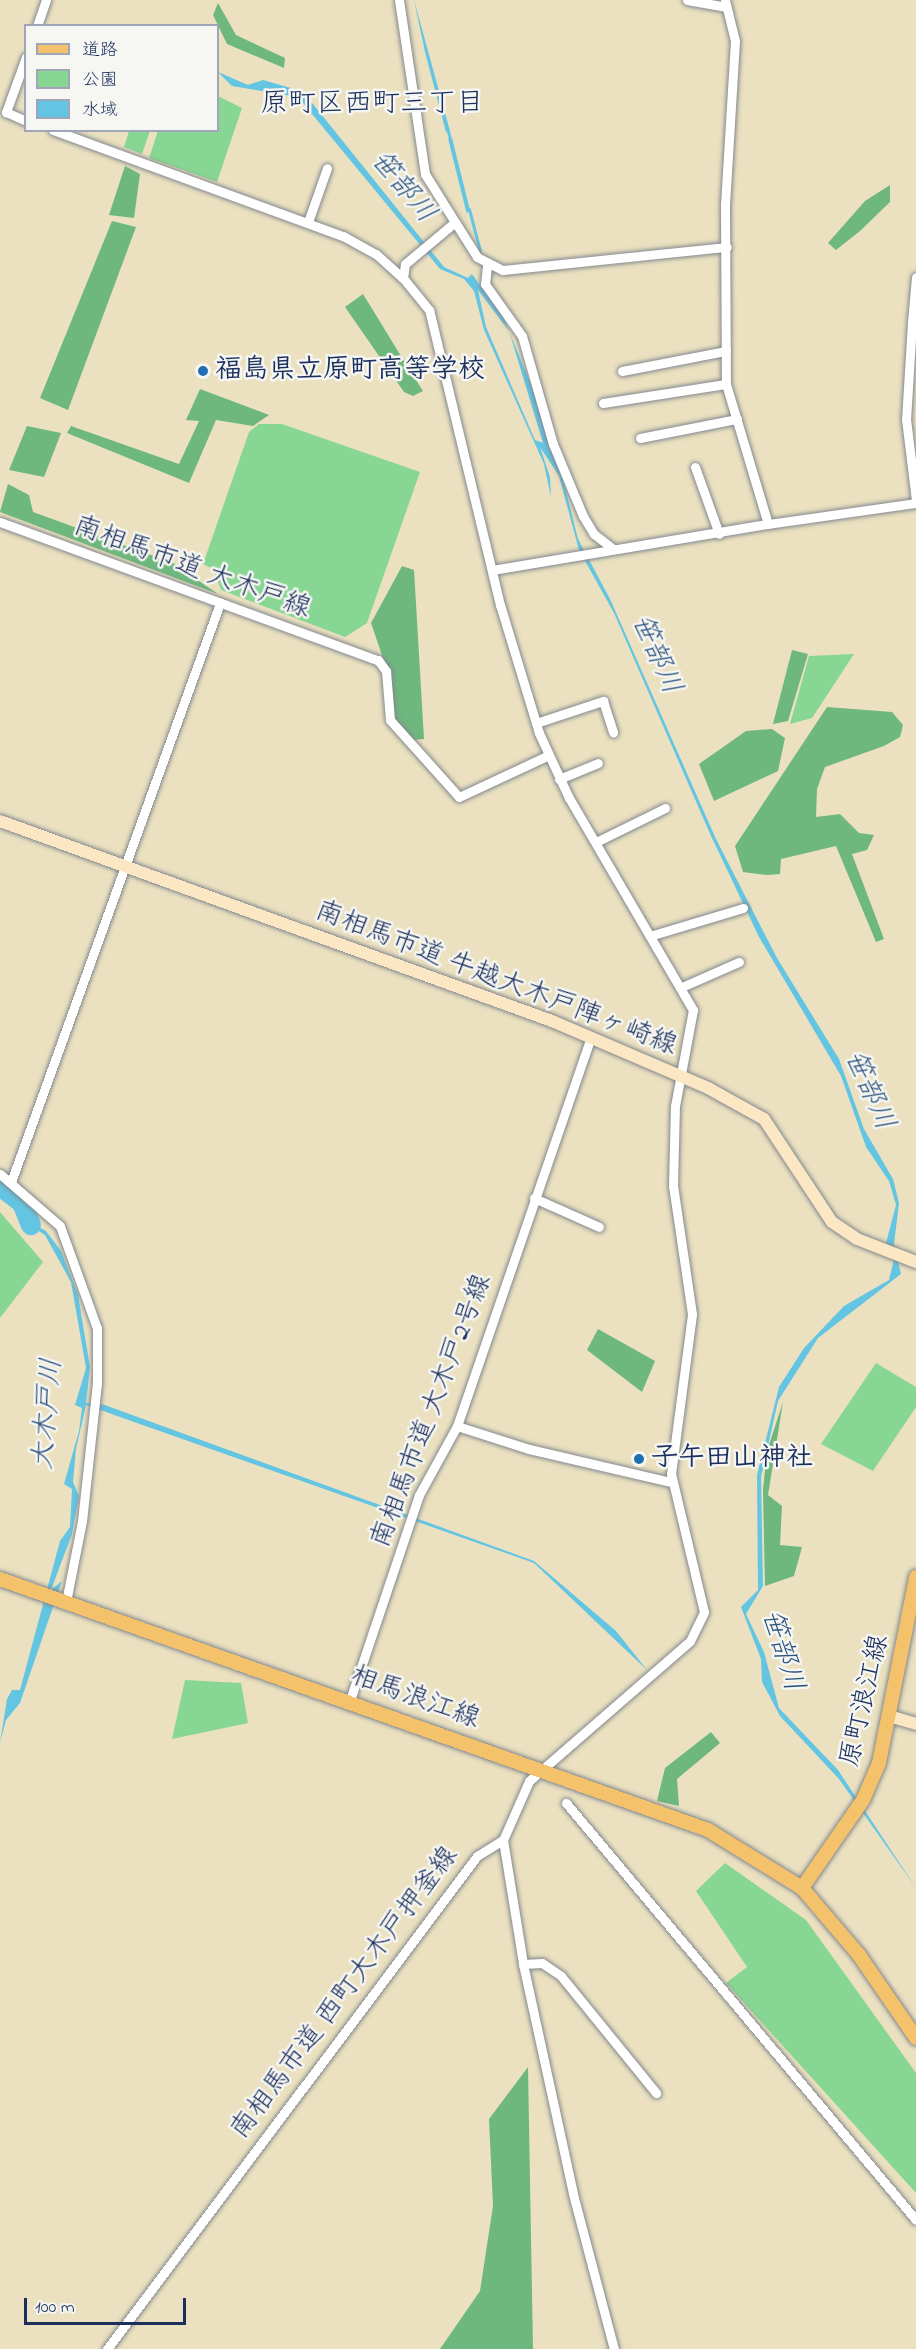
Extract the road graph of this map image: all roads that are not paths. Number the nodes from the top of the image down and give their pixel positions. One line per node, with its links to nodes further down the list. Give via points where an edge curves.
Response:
1 (46, 0): 5 (street)
2 (399, 0): 11 (street, via 425,174)
3 (687, 0): 4 (street)
4 (725, 4): 12 (street, via 735,41)
5 (38, 24)
6 (24, 62): 7 (street, via 6,112)
7 (24, 120)
8 (59, 132): 10 (street)
9 (327, 168): 10 (street)
10 (308, 222): 15 (street, via 356,241)
11 (455, 222): 13 (street); 15 (street, via 411,259)
12 (727, 247): 13 (street, via 626,261 503,270); 17 (street)
13 (487, 266): 28 (street, via 485,284 522,336 553,444 584,516)
14 (916, 277): 16 (street)
15 (403, 278): 29 (street, via 429,310)
16 (914, 322): 24 (street, via 906,419)
17 (726, 351): 18 (street); 19 (street)
18 (622, 371)
19 (726, 384): 20 (street); 21 (street)
20 (603, 404)
21 (737, 419): 22 (street); 26 (street)
22 (640, 438)
23 (695, 467): 27 (street)
24 (916, 501): 26 (street)
25 (0, 522): 30 (street, 南相馬市道 大木戸線)
26 (768, 524): 27 (street)
27 (719, 534): 28 (street)
28 (609, 550): 29 (street)
29 (492, 570): 31 (street)
30 (220, 603): 33 (street, 南相馬市道 大木戸線, via 369,655 386,671 390,720 459,797); 39 (street)
31 (536, 723): 32 (street, via 603,701); 33 (street)
32 (614, 732)
33 (549, 755): 35 (street)
34 (598, 763): 35 (street)
35 (560, 779): 38 (street)
36 (665, 808): 38 (street)
37 (0, 821): 39 (street, 南相馬市道 牛越大木戸陣ヶ崎線)
38 (596, 842): 41 (street)
39 (126, 866): 44 (street, 南相馬市道 牛越大木戸陣ヶ崎線); 47 (street)
40 (743, 908): 41 (street)
41 (653, 935): 43 (street)
42 (740, 962): 43 (street)
43 (684, 986): 45 (street, via 695,1018)
44 (591, 1037): 45 (street, 南相馬市道 牛越大木戸陣ヶ崎線); 48 (street, 南相馬市道 大木戸2号線)
45 (678, 1074): 50 (street, 南相馬市道 牛越大木戸陣ヶ崎線, via 764,1119 819,1209 846,1233); 52 (street, via 673,1186 692,1314)
46 (0, 1174): 47 (street)
47 (10, 1182): 55 (street, via 63,1230 97,1328 97,1383 83,1510)
48 (534, 1198): 49 (street); 51 (street, 南相馬市道 大木戸2号線)
49 (599, 1227)
50 (914, 1261)
51 (457, 1426): 52 (street, via 529,1449); 56 (street, 南相馬市道 大木戸2号線, via 419,1495)
52 (671, 1482): 59 (street, via 702,1598 702,1619 690,1641)
53 (916, 1577): 57 (main road, 原町浪江線)
54 (0, 1579): 55 (main road, 相馬浪江線)
55 (63, 1600): 56 (main road, 相馬浪江線)
56 (350, 1700): 59 (main road, 相馬浪江線)
57 (892, 1717): 58 (street); 62 (main road, 原町浪江線, via 872,1779 851,1820)
58 (916, 1724)
59 (544, 1770): 61 (street, via 529,1781); 62 (main road, 相馬浪江線, via 708,1830)
60 (566, 1803): 66 (street)
61 (503, 1840): 63 (street); 67 (street, 南相馬市道 西町大木戸押釜線, via 477,1856)
62 (802, 1888): 64 (main road, 相馬浪江線, via 853,1947)
63 (523, 1964): 65 (street, via 542,1963 561,1976); 68 (street, via 573,2194)
64 (916, 2038)
65 (656, 2093)
66 (916, 2220)
67 (107, 2349)
68 (614, 2349)

